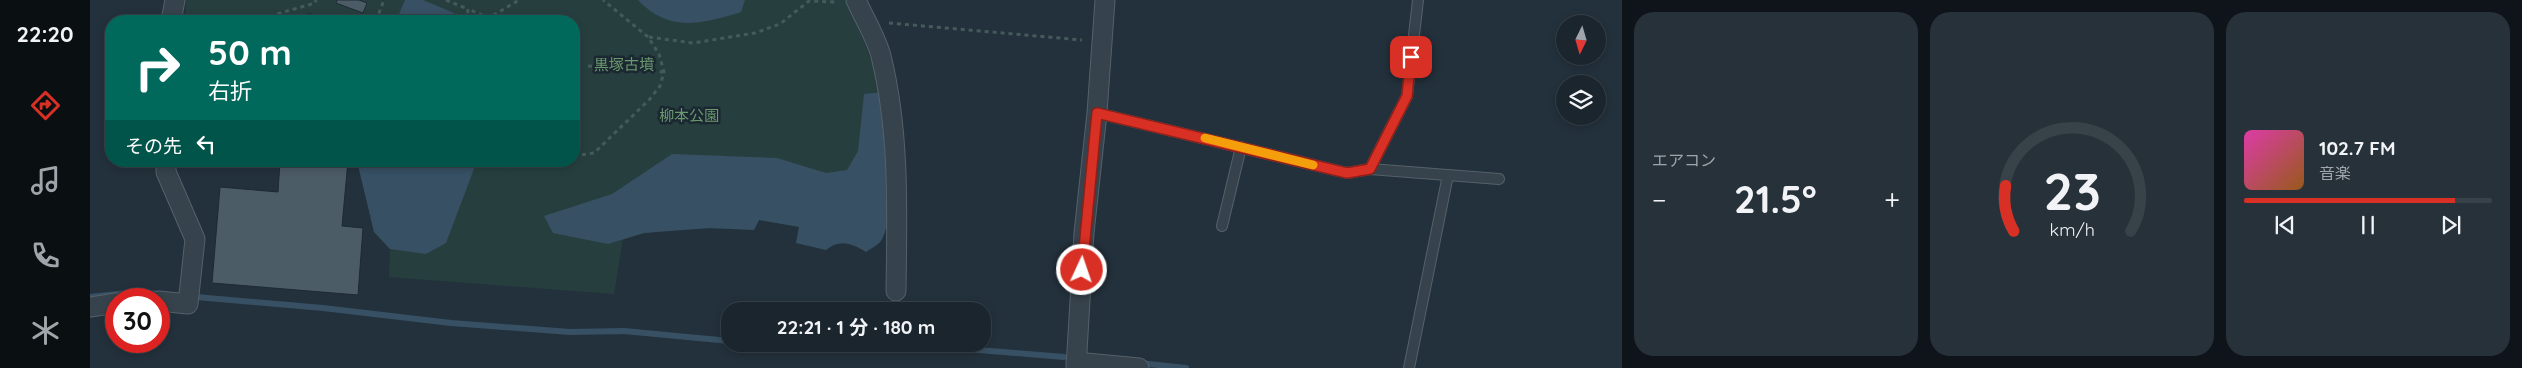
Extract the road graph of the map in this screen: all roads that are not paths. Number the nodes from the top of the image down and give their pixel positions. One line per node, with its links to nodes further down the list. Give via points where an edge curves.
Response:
1 (175, 0): 5 (street)
2 (856, 0): 13 (street, via 881,54 893,121 897,160)
3 (1105, 0): 6 (street)
4 (1418, 0): 9 (lane, via 1407,96)
5 (172, 15)
6 (1097, 113): 7 (lane); 17 (street, via 1084,233)
7 (1241, 146): 9 (lane, via 1347,173); 12 (lane)
8 (166, 167): 14 (street, via 195,239 188,304)
9 (1370, 169): 10 (lane)
10 (1448, 175): 11 (lane); 19 (lane)
11 (1498, 180)
12 (1222, 226)
13 (896, 291)
14 (170, 302)
15 (105, 305): 16 (street)
16 (90, 307)
17 (1076, 365): 18 (street)
18 (1139, 368)
19 (1409, 368)

